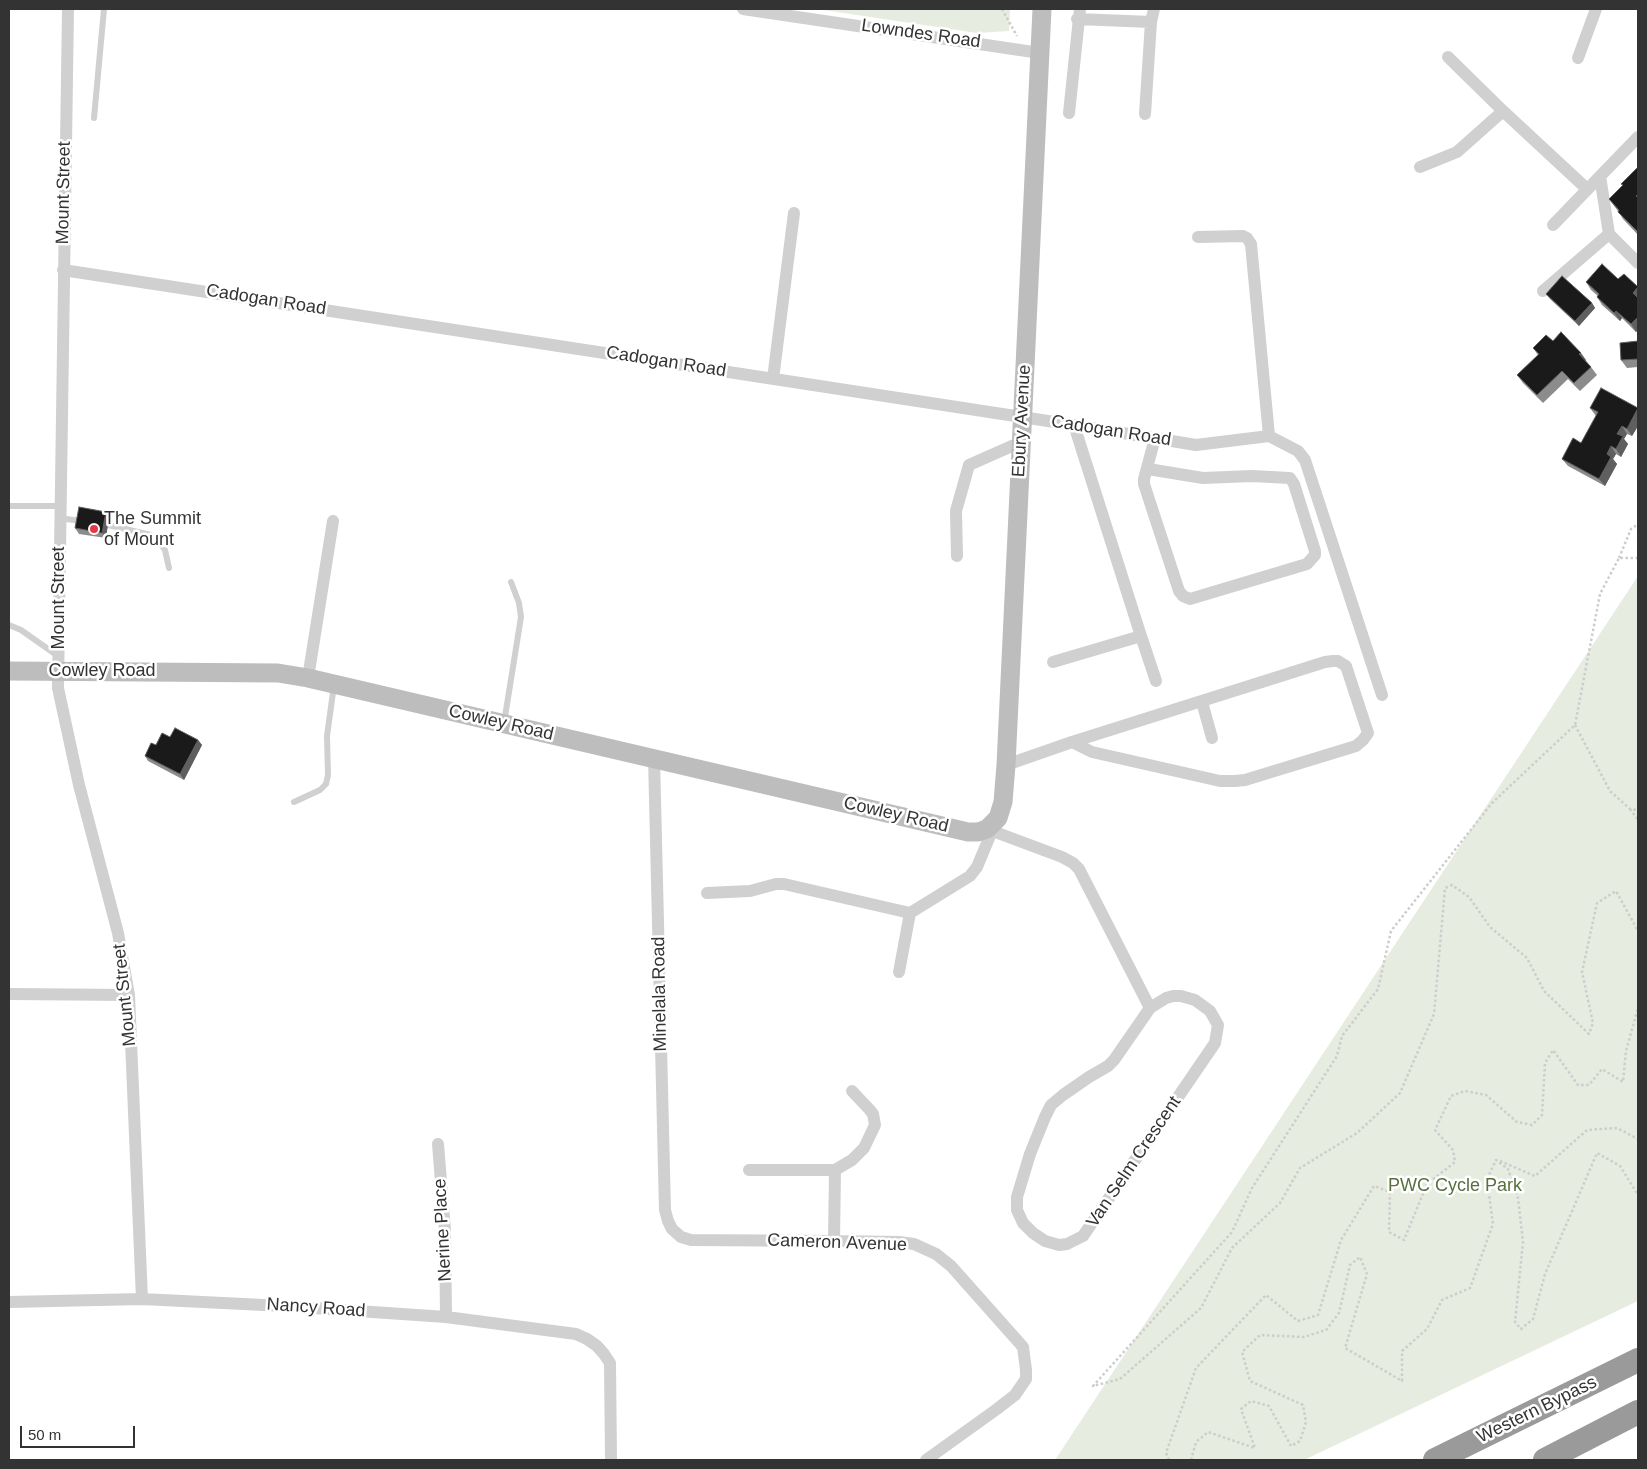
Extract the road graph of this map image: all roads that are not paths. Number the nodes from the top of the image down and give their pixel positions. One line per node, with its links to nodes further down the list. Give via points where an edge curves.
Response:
1 (68, 9): 25 (street, Mount Street)
2 (104, 9): 15 (lane)
3 (742, 9): 9 (street, Lowndes Road)
4 (1042, 9): 9 (street, Ebury Avenue)
5 (1154, 9): 8 (street)
6 (1596, 9): 11 (street)
7 (1078, 14): 8 (street); 13 (street)
8 (1151, 22): 14 (street)
9 (1033, 51): 28 (street, Ebury Avenue)
10 (1448, 57): 12 (street)
11 (1578, 58)
12 (1503, 111): 17 (street, via 1457,152); 19 (street)
13 (1069, 113)
14 (1145, 114)
15 (94, 118)
16 (1638, 137): 18 (street)
17 (1420, 168)
18 (1600, 176): 19 (street); 22 (street)
19 (1587, 189): 21 (street)
20 (794, 213): 27 (street)
21 (1553, 226)
22 (1608, 234): 24 (street); 26 (street)
23 (1198, 237): 30 (street, via 1243,236 1251,244)
24 (1638, 263)
25 (63, 270): 27 (street, Cadogan Road); 35 (street, Mount Street)
26 (1543, 291)
27 (773, 379): 28 (street, Cadogan Road)
28 (1022, 417): 29 (street, Cadogan Road); 32 (street, Ebury Avenue)
29 (1074, 425): 31 (street, Cadogan Road); 43 (street)
30 (1269, 436): 31 (street, Cadogan Road, via 1196,445); 50 (street, via 1298,451 1305,460)
31 (1155, 438): 33 (street)
32 (1021, 442): 39 (street, via 969,465 956,511); 56 (street, Ebury Avenue)
33 (1148, 469): 33 (street, via 1144,484 1179,591 1186,598 1307,564 1315,555 1290,478 1203,478)
34 (9, 506): 35 (lane)
35 (59, 512): 36 (lane); 45 (street, Mount Street)
36 (81, 521)
37 (333, 521): 47 (street)
38 (108, 525): 40 (lane, via 152,535 165,550)
39 (957, 556)
40 (169, 568)
41 (511, 582): 52 (lane, via 521,617)
42 (9, 624): 45 (lane, via 21,630)
43 (1141, 636): 44 (street); 48 (street)
44 (1052, 662)
45 (59, 664): 46 (street, Cowley Road); 47 (street, Cowley Road, via 75,672 278,672); 63 (street, Mount Street, via 58,690 118,933)
46 (9, 671)
47 (308, 678): 49 (street, Cowley Road)
48 (1156, 681)
49 (334, 684): 52 (street, Cowley Road); 57 (lane, via 327,736 326,784)
50 (1382, 695)
51 (1202, 702): 53 (street); 54 (street); 54 (street, via 1325,662 1338,662 1346,666 1368,732 1356,746 1235,781 1220,781 1092,752)
52 (504, 724): 55 (street, Cowley Road)
53 (1212, 738)
54 (1072, 742): 56 (street)
55 (654, 758): 58 (street, Cowley Road, via 968,832); 69 (street, Minelala Road, via 665,1210)
56 (1006, 765): 58 (street, Ebury Avenue, via 1003,802)
57 (294, 802)
58 (990, 830): 60 (street, via 977,867 970,876); 64 (street, via 1062,857 1079,869)
59 (708, 894): 60 (street, via 784,884)
60 (910, 913): 61 (street)
61 (899, 972)
62 (9, 994): 63 (street)
63 (129, 995): 71 (street, Mount Street)
64 (1150, 1008): 64 (street, Van Selm Crescent, via 1173,996 1195,1000 1210,1011 1218,1025 1215,1043 1083,1236 1067,1244 1045,1241 1023,1223 1017,1210 1017,1197 1045,1117 1063,1095 1114,1060)
65 (852, 1091): 68 (street, via 869,1109 875,1125 858,1156)
66 (438, 1144): 73 (street, Nerine Place, via 445,1231)
67 (749, 1170): 68 (street)
68 (834, 1170): 70 (street)
69 (672, 1229): 70 (street, Cameron Avenue, via 691,1240)
70 (834, 1241): 77 (street, Cameron Avenue, via 899,1242 914,1244 936,1254 951,1266 1023,1347 1026,1379 1015,1394)
71 (142, 1299): 72 (street, Nancy Road); 73 (street, Nancy Road)
72 (9, 1302)
73 (446, 1317): 76 (street, Nancy Road, via 576,1334 597,1346 610,1364)
74 (1638, 1360): 78 (highway, Western Bypass)
75 (1638, 1412): 79 (highway)
76 (611, 1460)
77 (926, 1460)
78 (1435, 1460)
79 (1545, 1460)

